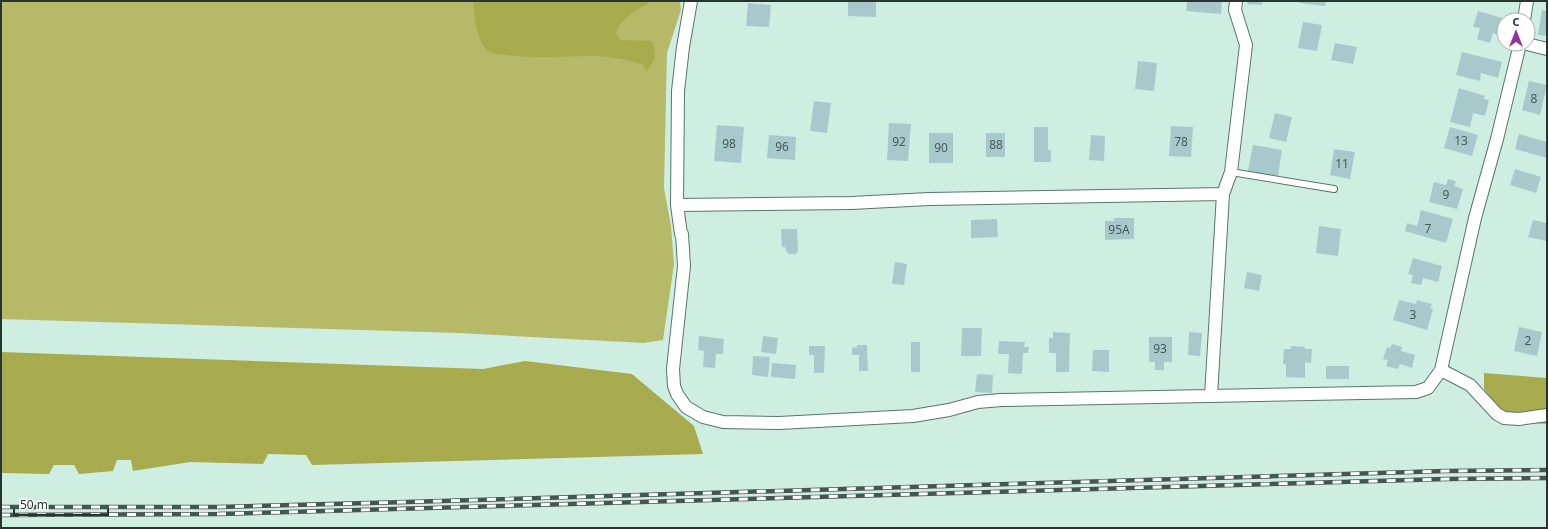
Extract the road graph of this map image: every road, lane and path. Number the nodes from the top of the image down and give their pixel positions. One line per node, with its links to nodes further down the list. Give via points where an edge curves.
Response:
1 (691, 1): 11 (street, via 678,91)
2 (1236, 1): 8 (street, via 1235,10 1246,45)
3 (1527, 1): 4 (street)
4 (1525, 12)
5 (1536, 46): 6 (street)
6 (1547, 49)
7 (1518, 52): 12 (street, via 1475,218)
8 (1231, 172): 9 (lane); 10 (street)
9 (1334, 189)
10 (1223, 194): 11 (street); 13 (street)
11 (677, 205): 13 (street, via 684,266 673,369 674,386 686,407 702,417 723,422 779,423 913,416 978,402 1001,400)
12 (1440, 370): 13 (street, via 1428,388 1416,392); 14 (street, via 1470,385 1497,414 1504,418 1519,419)
13 (1211, 396)
14 (1547, 415)

